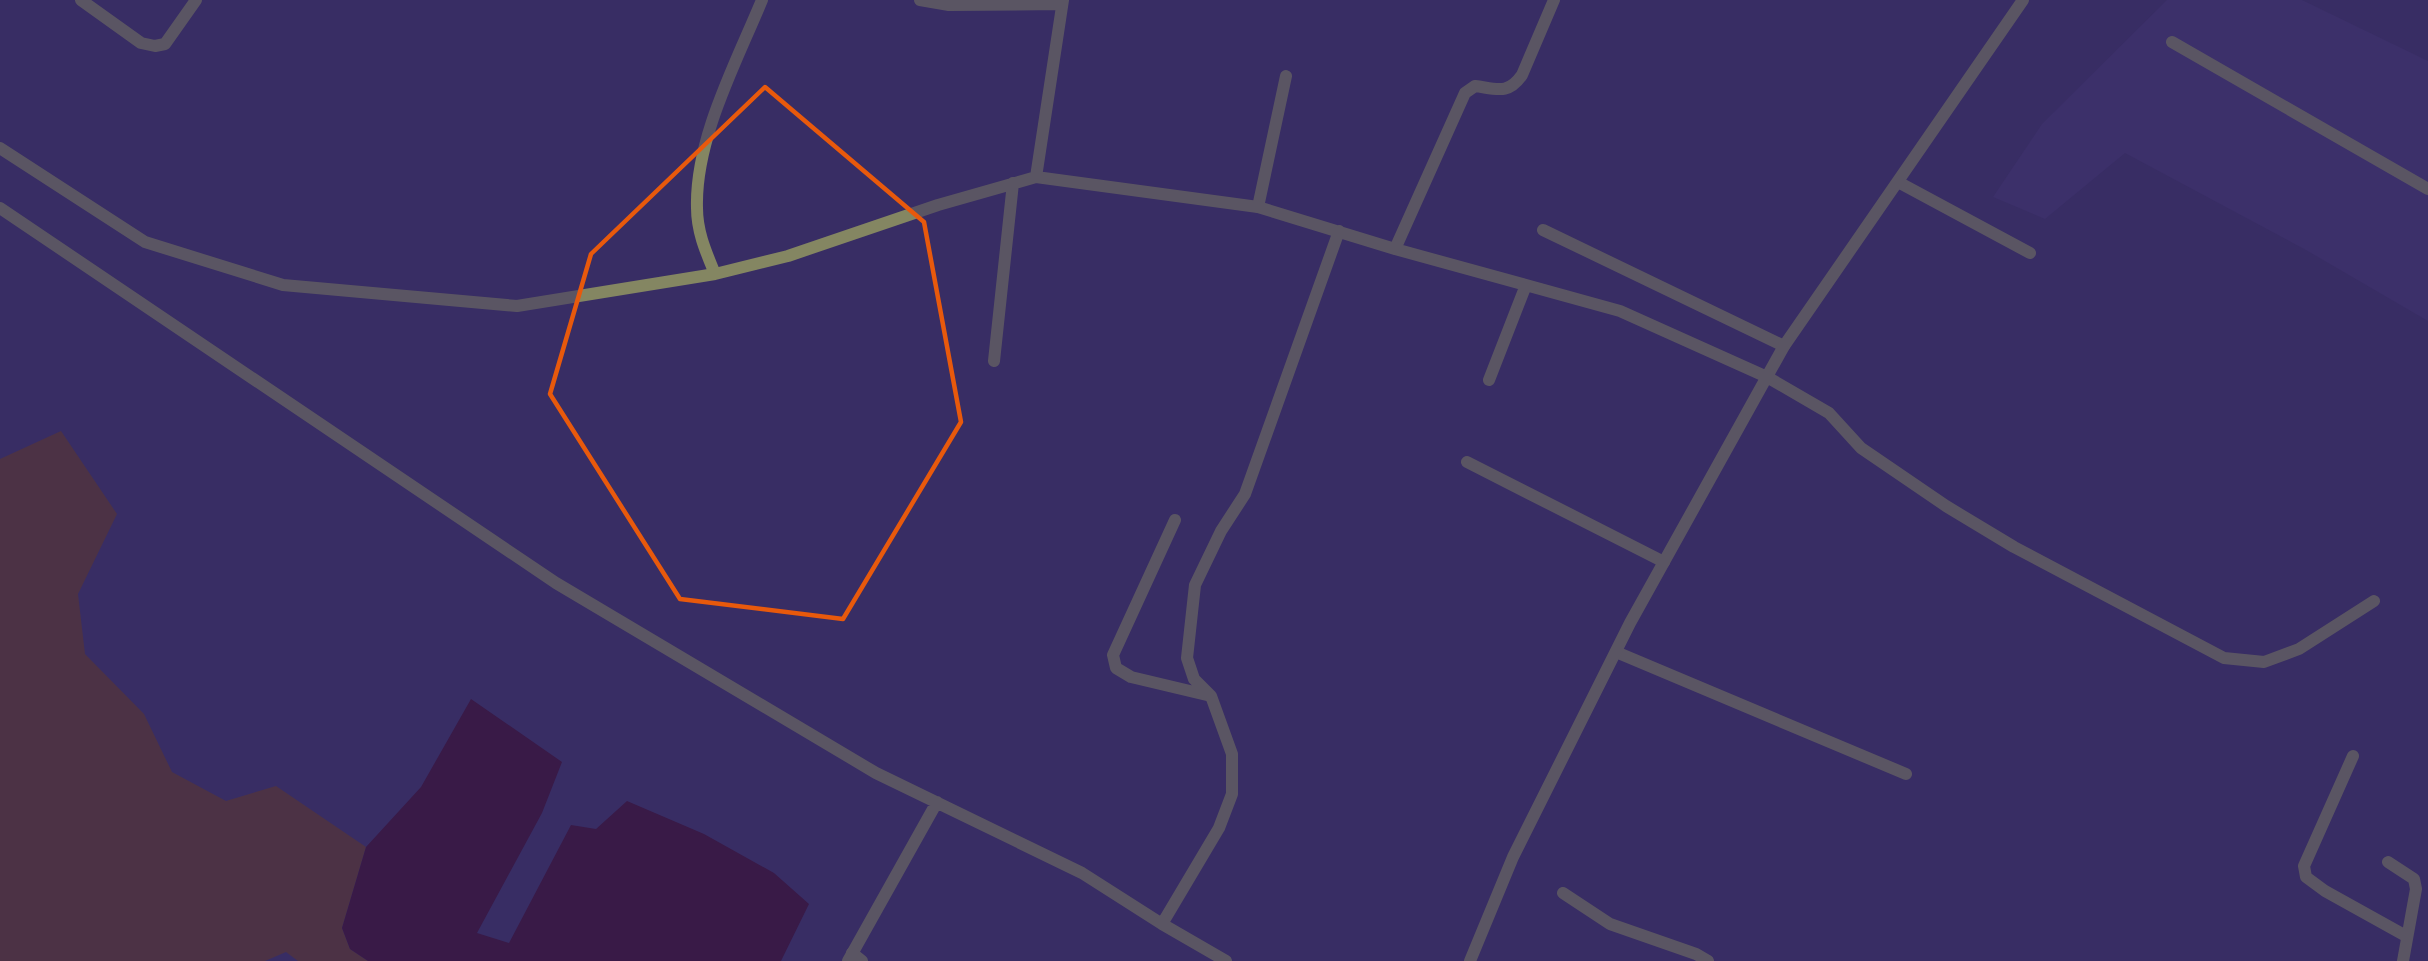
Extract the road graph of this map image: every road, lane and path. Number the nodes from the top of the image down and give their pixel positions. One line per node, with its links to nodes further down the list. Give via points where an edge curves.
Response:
1 (81, 0): 2 (street, via 141,43 155,46 165,44)
2 (196, 0)
3 (762, 0): 21 (street, via 703,155 696,208 700,238)
4 (920, 0): 7 (street, via 949,5)
5 (1554, 0): 19 (street, via 1514,86 1503,90 1475,86 1465,93)
6 (2023, 0): 12 (street)
7 (1062, 2): 11 (street)
8 (2172, 42): 14 (street)
9 (1286, 76): 15 (street)
10 (0, 148): 21 (street, via 145,242 284,285 517,306)
11 (1036, 177): 13 (street); 15 (street)
12 (1898, 182): 20 (street); 23 (street)
13 (1014, 183): 21 (street, via 788,256); 24 (street)
14 (2428, 189)
15 (1258, 207): 18 (street)
16 (0, 208): 35 (street, via 556,583 876,773)
17 (1543, 230): 23 (street)
18 (1339, 231): 19 (street); 32 (street, via 1245,494 1221,531 1195,585 1187,658 1194,679)
19 (1395, 249): 22 (street)
20 (2030, 253)
21 (715, 274)
22 (1526, 285): 25 (street, via 1620,311); 26 (street)
23 (1784, 346): 25 (street)
24 (994, 361)
25 (1767, 377): 29 (street); 30 (street, via 1829,413 1861,448 1946,506 2014,547 2224,658 2264,662 2299,649)
26 (1489, 380)
27 (1467, 462): 29 (street)
28 (1175, 520): 32 (street, via 1113,655 1116,668 1131,677)
29 (1664, 562): 31 (street)
30 (2374, 601)
31 (1616, 652): 34 (street); 42 (street, via 1513,857)
32 (1211, 696): 38 (street, via 1232,754 1232,794 1219,828)
33 (2353, 756): 39 (street, via 2304,866 2306,877)
34 (1906, 774)
35 (937, 802): 38 (street, via 1082,873); 40 (street)
36 (2388, 862): 39 (street, via 2414,879 2416,889)
37 (1563, 893): 43 (street, via 1610,924)
38 (1162, 924): 41 (street)
39 (2406, 936): 44 (street)
40 (854, 958)
41 (1226, 961)
42 (1470, 961)
43 (1708, 961)
44 (2403, 961)

